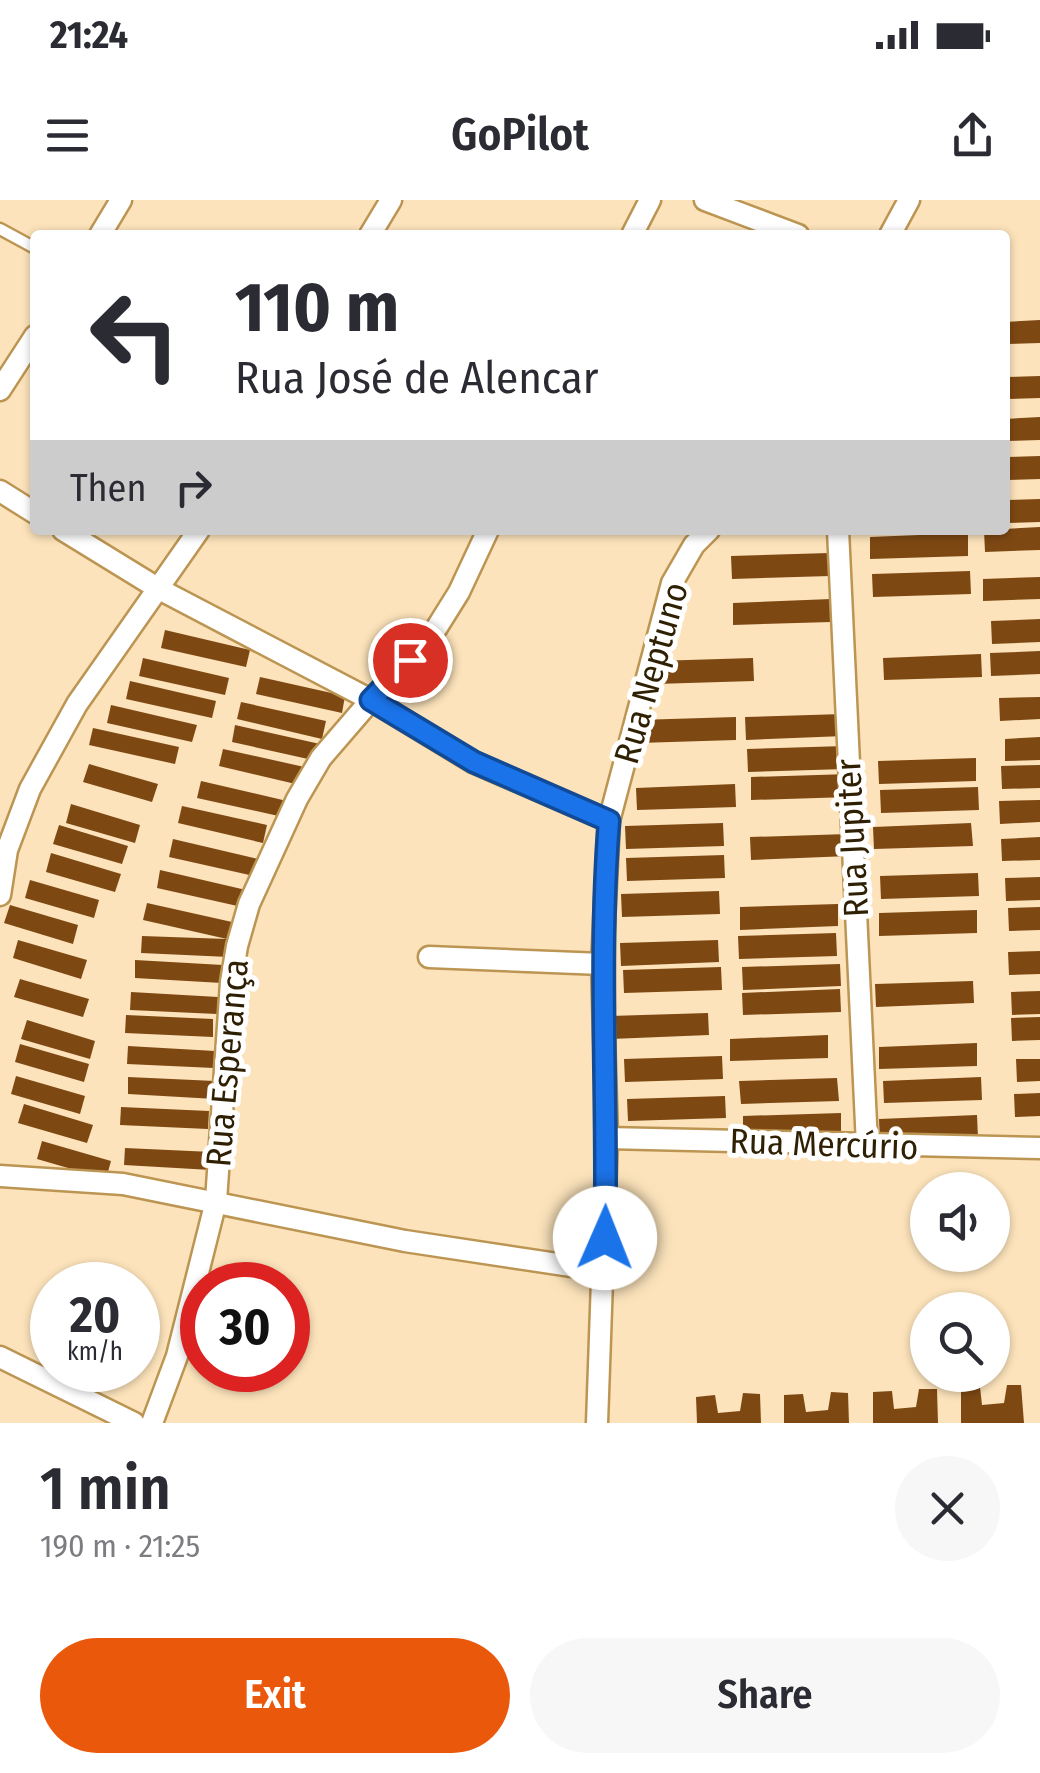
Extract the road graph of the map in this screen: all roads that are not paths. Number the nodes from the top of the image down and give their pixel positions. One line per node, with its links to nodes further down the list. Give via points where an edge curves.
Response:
1 (121, 200): 7 (street)
2 (392, 200): 8 (street)
3 (650, 200): 9 (street)
4 (705, 200): 10 (street)
5 (909, 200): 11 (street)
6 (0, 229): 12 (lane)
7 (103, 230)
8 (373, 230)
9 (635, 230)
10 (785, 230)
11 (893, 230)
12 (30, 245)
13 (30, 344): 14 (street)
14 (0, 390)
15 (0, 491): 16 (street)
16 (30, 510)
17 (71, 535): 22 (street)
18 (196, 535): 22 (street)
19 (486, 535): 23 (street, Rua Esperança, via 430,640)
20 (705, 535): 24 (street, Rua Neptuno, via 672,584)
21 (838, 535): 29 (street, Rua Jupiter)
22 (160, 589): 23 (street); 25 (street, via 77,704 30,789)
23 (371, 700): 24 (street, via 474,762); 32 (street, Rua Esperança, via 297,800 237,946)
24 (609, 821): 27 (street, Rua Neptuno)
25 (0, 895)
26 (429, 958): 27 (street)
27 (602, 964): 28 (street, Rua Neptuno)
28 (608, 1138): 29 (street, Rua Mercúrio); 33 (street, Rua Neptuno)
29 (867, 1145): 30 (street, Rua Mercúrio)
30 (1040, 1148)
31 (0, 1176): 32 (street, via 123,1184)
32 (216, 1201): 33 (street, via 405,1241); 36 (street, Rua Esperança, via 177,1356)
33 (604, 1271): 37 (street, Rua Neptuno)
34 (0, 1357): 35 (street)
35 (134, 1423)
36 (152, 1423)
37 (596, 1423)

